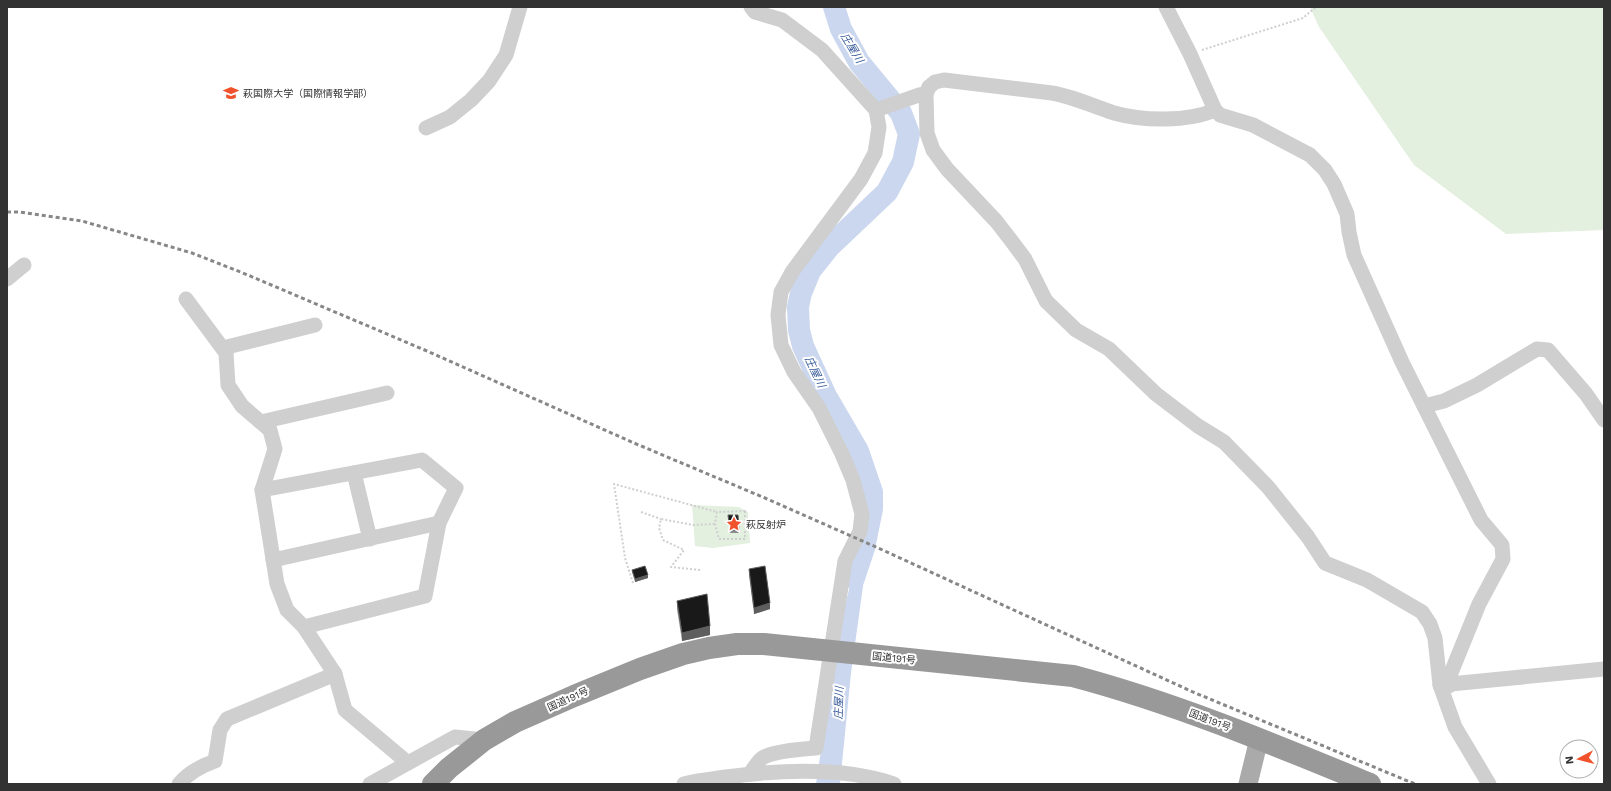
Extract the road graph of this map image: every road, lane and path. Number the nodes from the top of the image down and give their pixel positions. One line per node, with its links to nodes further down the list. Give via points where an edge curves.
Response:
1 (520, 7): 9 (street, via 506,55 489,80 471,100 450,117)
2 (751, 7): 7 (street, via 756,12 782,20 822,50)
3 (1166, 7): 5 (street)
4 (1316, 7): 5 (path, via 1302,18)
5 (1190, 54): 8 (street)
6 (926, 94): 7 (street); 8 (street, via 934,82 944,80 1069,96 1132,117 1191,116); 34 (street, via 927,133 933,150 996,221 1025,259 1046,301 1076,330 1109,349 1156,394 1224,442 1268,487 1325,563 1367,580 1422,612 1435,638)
7 (876, 110): 31 (street, via 879,127 875,153 857,184 792,272 781,292 778,315 781,345 842,454 853,480 862,514 860,531 845,560)
8 (1215, 110): 16 (street, via 1220,115 1253,125 1310,155 1326,170 1347,214 1354,254)
9 (426, 128)
10 (24, 265): 11 (street)
11 (7, 279)
12 (186, 299): 14 (street)
13 (315, 325): 14 (street)
14 (223, 348): 18 (street, via 226,353 228,385 242,406)
15 (387, 393): 18 (street)
16 (1424, 406): 17 (street, via 1444,401 1477,385 1536,349 1548,350 1586,394); 34 (street, via 1481,520 1502,545 1503,559 1479,604)
17 (1604, 420)
18 (261, 422): 20 (street, via 270,430 275,449)
19 (354, 473): 20 (street); 24 (street, via 422,460 456,488); 26 (street)
20 (262, 490): 27 (street)
21 (641, 512): 23 (path)
22 (717, 512): 25 (path); 25 (path, via 745,512 745,539 719,539); 29 (path, via 614,484 625,558)
23 (661, 519): 25 (path, via 693,525); 28 (path, via 659,528 663,540 684,550 670,567)
24 (439, 524): 26 (street); 30 (street, via 425,596)
25 (715, 524)
26 (370, 539): 27 (street)
27 (273, 560): 30 (street, via 277,584 287,610)
28 (700, 570)
29 (633, 583)
30 (304, 627): 33 (street)
31 (833, 652): 35 (highway, 国道191号, via 1073,676 1121,689); 36 (highway, 国道191号, via 764,644 737,644 683,654 574,696 515,722); 38 (street, via 816,748 782,752 762,758)
32 (1604, 669): 34 (street)
33 (335, 674): 37 (street, via 345,710); 39 (street, via 227,719 220,730 215,760 199,767)
34 (1444, 685): 46 (street, via 1455,727)
35 (1259, 739): 44 (main road); 45 (highway, 国道191号)
36 (484, 740): 37 (street, via 455,737); 41 (highway, 国道191号, via 449,768)
37 (408, 764): 40 (street)
38 (750, 774): 42 (street); 43 (street, via 844,773)
39 (179, 784)
40 (370, 784)
41 (434, 784)
42 (684, 784)
43 (894, 784)
44 (1248, 784)
45 (1370, 784)
46 (1489, 784)

